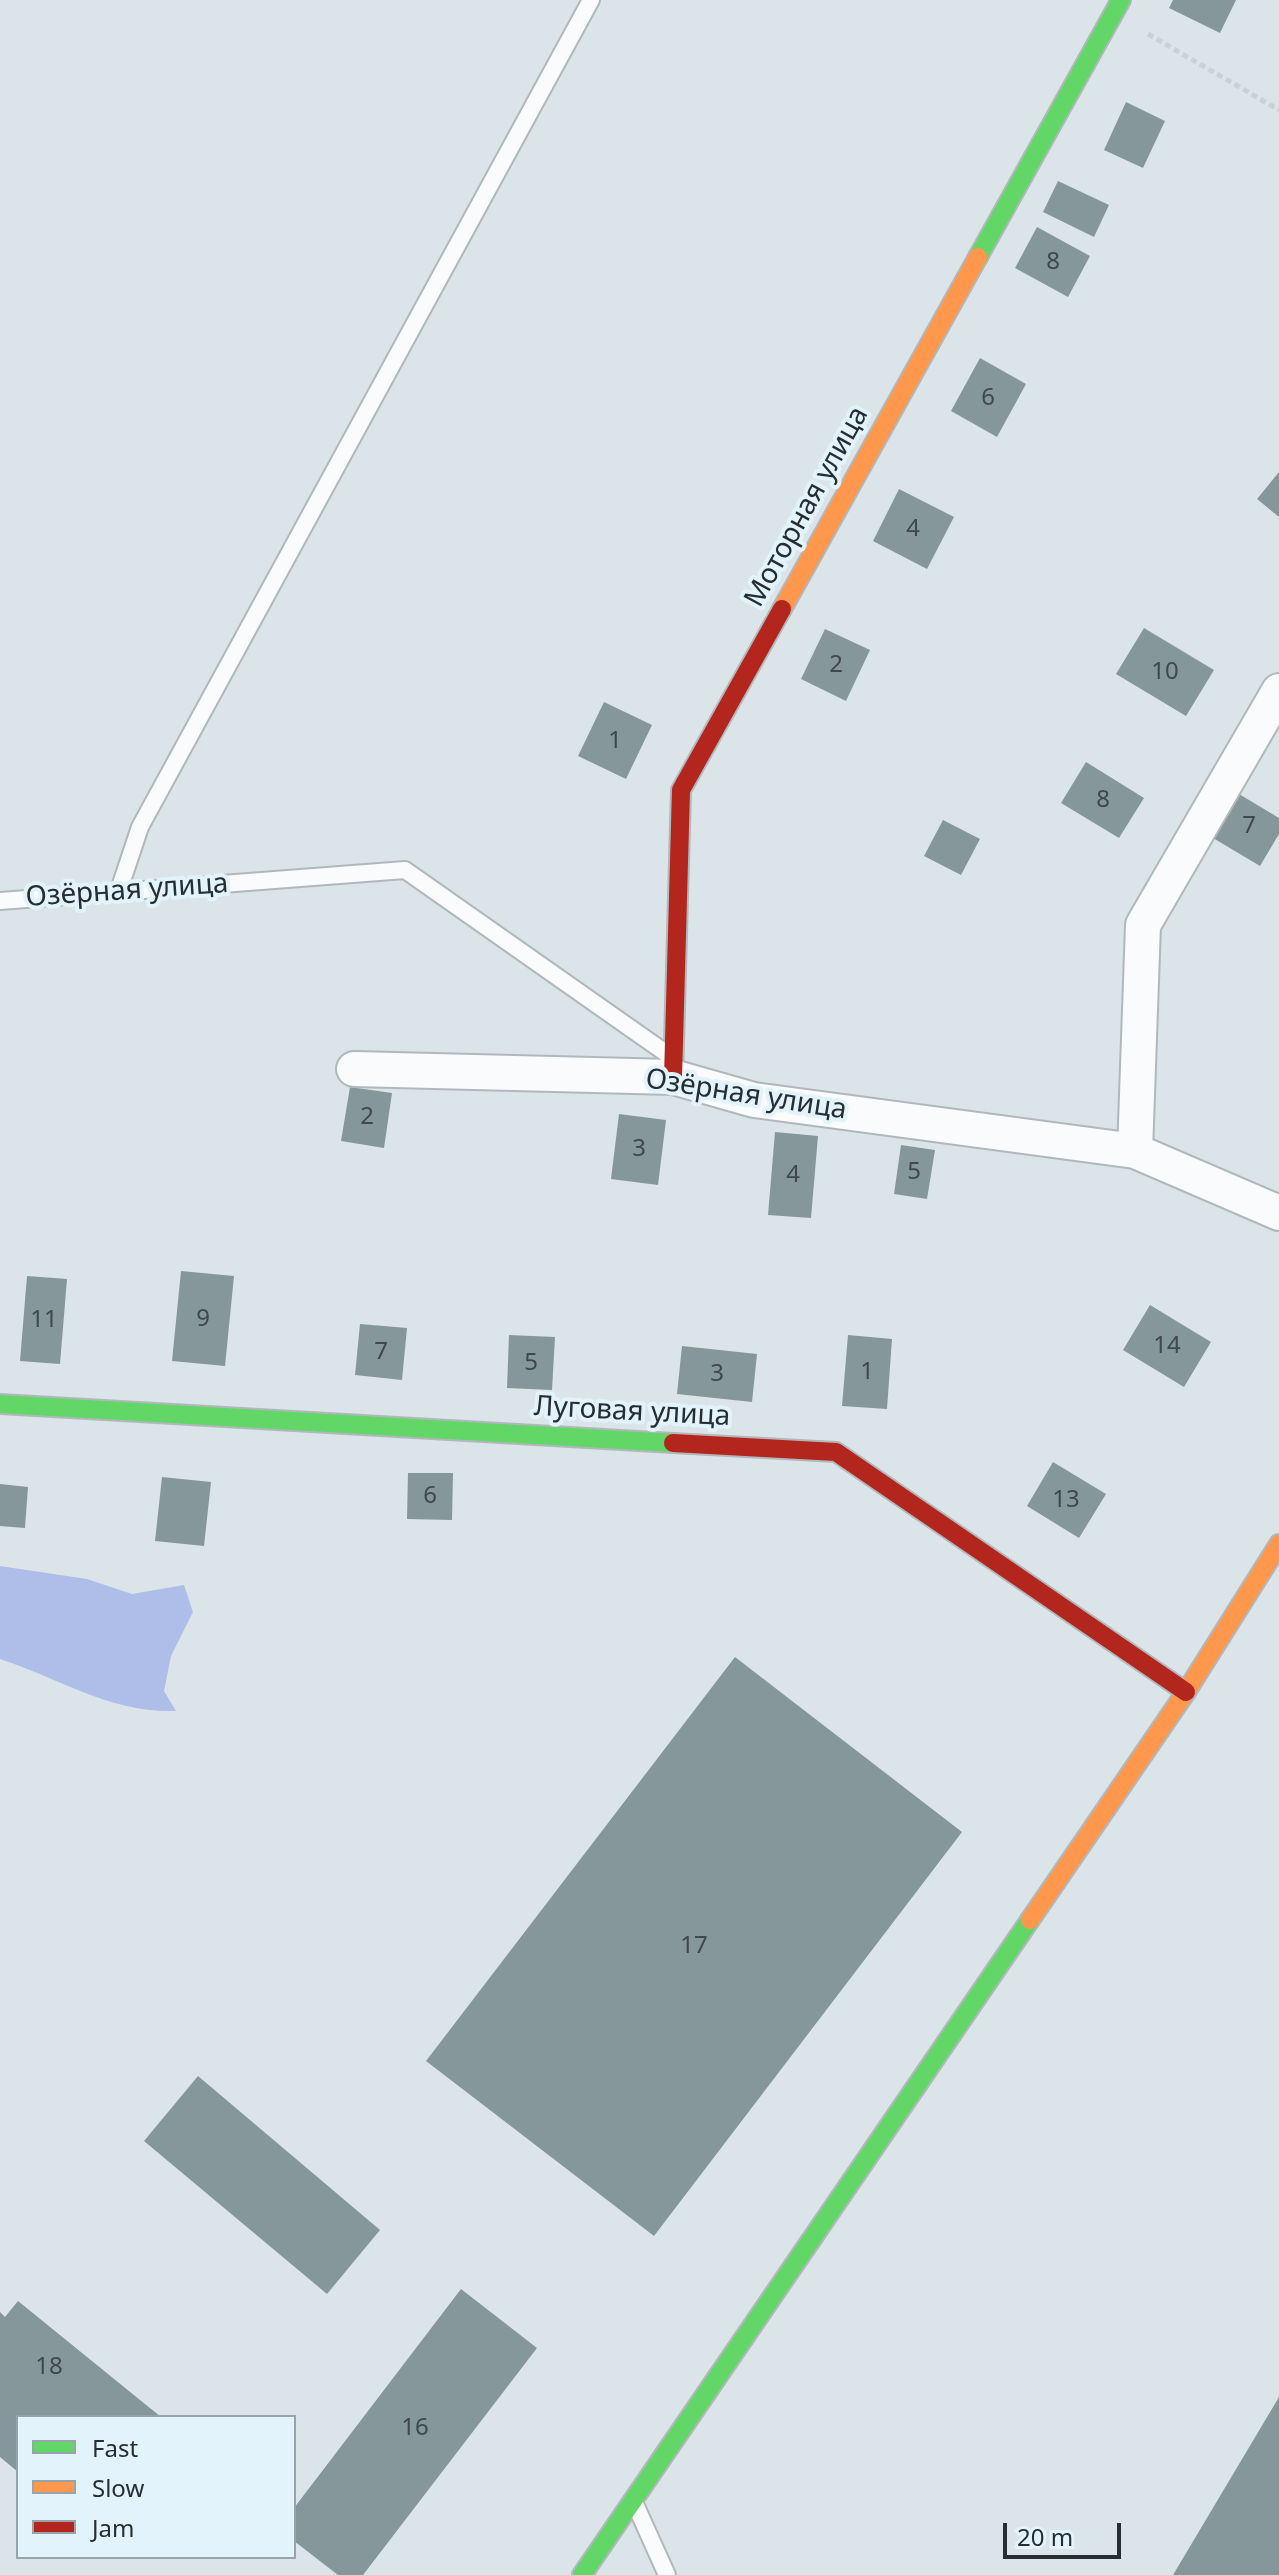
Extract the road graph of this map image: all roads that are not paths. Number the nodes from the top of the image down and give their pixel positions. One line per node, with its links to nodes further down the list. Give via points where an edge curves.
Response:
1 (591, 0): 4 (lane, via 140,827)
2 (1118, 7): 6 (street, Моторная улица, via 681,790)
3 (1279, 691): 8 (street, via 1143,925)
4 (118, 893): 5 (lane, Озёрная улица); 6 (lane, Озёрная улица, via 405,870)
5 (0, 901)
6 (673, 1068): 7 (street, Озёрная улица); 8 (street, Озёрная улица, via 754,1100)
7 (354, 1069)
8 (1135, 1151): 9 (street, Озёрная улица)
9 (1279, 1213)
10 (0, 1404): 12 (street, Луговая улица, via 836,1452)
11 (1279, 1544): 12 (street)
12 (1186, 1692): 13 (street)
13 (632, 2499): 14 (street); 15 (lane)
14 (582, 2575)
15 (667, 2575)

